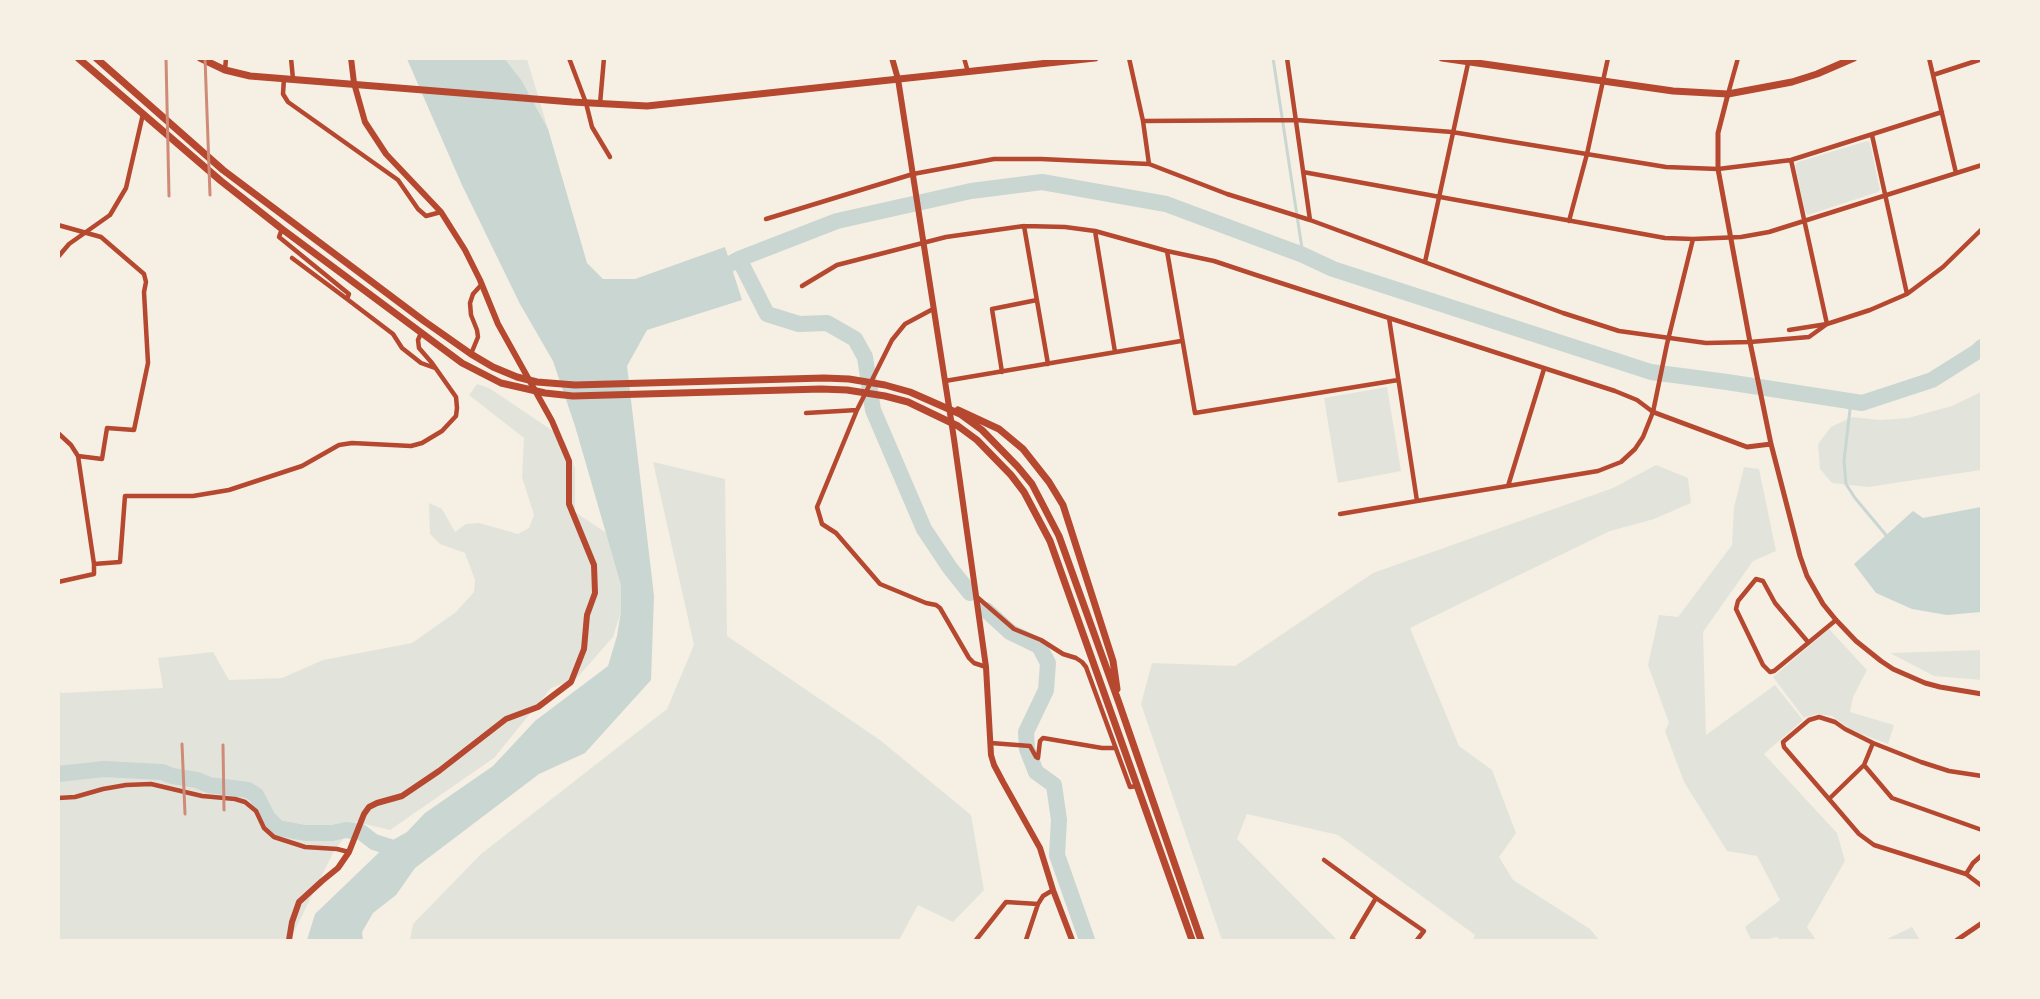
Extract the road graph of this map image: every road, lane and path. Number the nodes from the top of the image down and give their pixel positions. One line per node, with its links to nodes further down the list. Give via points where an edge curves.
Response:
1 (78, 58): 34 (main road)
2 (96, 58): 82 (main road, via 223,170)
3 (200, 58): 22 (main road)
4 (226, 58): 22 (street)
5 (291, 58): 26 (street)
6 (351, 58): 29 (main road)
7 (569, 58): 31 (street)
8 (604, 58): 32 (street)
9 (892, 58): 27 (main road)
10 (963, 58): 23 (street)
11 (1095, 58): 21 (main road)
12 (1129, 58): 36 (street)
13 (1287, 58): 35 (street)
14 (1442, 58): 20 (main road)
15 (1608, 58): 28 (street)
16 (1738, 58): 30 (street)
17 (1854, 58): 30 (main road, via 1792,82)
18 (1929, 58): 24 (street)
19 (1982, 59): 24 (street)
20 (1468, 60): 28 (main road); 37 (street)
21 (1048, 61): 23 (main road)
22 (225, 70): 25 (main road)
23 (968, 72): 27 (main road)
24 (1933, 75): 33 (street)
25 (284, 78): 26 (main road); 50 (street, via 283,94 288,102 398,180 426,216)
26 (293, 79): 29 (main road)
27 (898, 79): 32 (main road, via 647,105); 47 (main road)
28 (1604, 81): 30 (main road, via 1673,92); 39 (street)
29 (354, 83): 31 (main road); 50 (main road, via 365,122 386,154)
30 (1728, 94): 44 (street, via 1718,133)
31 (586, 103): 32 (main road); 40 (street, via 592,127)
32 (600, 104)
33 (1942, 112): 38 (street); 46 (street)
34 (143, 114): 57 (main road); 60 (street, via 126,188 110,215)
35 (1296, 120): 36 (street); 37 (street); 45 (street)
36 (1143, 121): 42 (street)
37 (1452, 132): 39 (street); 49 (street)
38 (1872, 135): 41 (street); 48 (street)
39 (1587, 154): 44 (street, via 1666,167); 53 (street)
40 (610, 157)
41 (1791, 160): 44 (street); 54 (street)
42 (1149, 164): 47 (street, via 994,159); 52 (street, via 1227,194)
43 (1982, 165): 46 (street)
44 (1718, 169): 61 (street)
45 (1303, 172): 49 (street); 52 (street)
46 (1956, 173): 48 (street)
47 (914, 177): 51 (street); 63 (main road)
48 (1885, 195): 54 (street); 70 (street)
49 (1439, 198): 53 (street); 67 (street)
50 (441, 212): 68 (main road)
51 (766, 219)
52 (1310, 219): 67 (street)
53 (1569, 221): 62 (street, via 1665,238)
54 (1804, 221): 61 (street, via 1769,232); 75 (street)
55 (58, 225): 60 (street)
56 (1024, 226): 59 (street); 63 (street); 72 (street)
57 (282, 229): 71 (street, via 279,237 349,294); 77 (main road)
58 (1982, 229): 70 (street, via 1943,267)
59 (1095, 231): 64 (street); 81 (street)
60 (88, 232): 65 (street); 95 (street, via 101,237 144,274 148,363 134,430 107,428 102,459)
61 (1731, 237): 62 (street); 80 (street)
62 (1693, 239): 79 (street)
63 (922, 240): 69 (street, via 837,265); 73 (main road)
64 (1167, 251): 74 (street, via 1214,261); 78 (street)
65 (58, 257)
66 (292, 258): 71 (street)
67 (1425, 262): 79 (street, via 1563,314)
68 (482, 285): 82 (street, via 470,303 478,337); 116 (main road, via 569,461 569,504 596,577 595,593 586,615 584,649 571,682 538,707 506,719 402,796 369,807)
69 (802, 286)
70 (1906, 294): 75 (street)
71 (347, 299): 84 (street, via 393,334 402,348 421,363)
72 (1037, 300): 83 (street); 86 (street, via 992,309)
73 (933, 309): 88 (main road); 89 (street, via 898,331)
74 (1389, 318): 85 (street); 87 (street)
75 (1827, 324): 76 (street); 80 (street, via 1809,337)
76 (1789, 330)
77 (421, 333): 84 (street, via 419,348); 112 (main road, via 462,363 520,388 573,396 847,390 909,402 958,426 1011,475 1050,541)
78 (1181, 341): 81 (street); 87 (street, via 1195,413)
79 (1668, 341): 80 (street); 91 (street)
80 (1750, 342): 94 (street)
81 (1115, 352): 83 (street)
82 (471, 354): 106 (main road, via 517,377 554,384 849,379 910,392 960,414 1018,466 1036,492 1059,536)
83 (1048, 364): 86 (street)
84 (435, 368): 99 (street, via 456,397 456,416 442,431 422,443 339,445 302,466 229,490 193,496 125,496 120,562)
85 (1544, 369): 91 (street, via 1615,391); 96 (street)
86 (1002, 372): 88 (street)
87 (1398, 380): 97 (street)
88 (945, 381): 90 (main road)
89 (856, 410): 92 (street); 104 (street, via 817,507 822,524 836,533 880,584 940,608 969,658)
90 (950, 411): 101 (main road); 106 (main road, via 960,410 999,429 1035,463 1063,504 1113,661)
91 (1653, 411): 94 (street, via 1735,444); 96 (street, via 1643,437 1621,462 1598,471)
92 (806, 413)
93 (58, 433): 95 (street)
94 (1771, 444): 102 (street, via 1800,556 1814,589)
95 (78, 456): 99 (street)
96 (1508, 486): 97 (street)
97 (1417, 501): 98 (street)
98 (1340, 514)
99 (94, 564): 100 (street, via 94,574)
100 (58, 582)
101 (977, 597): 104 (main road); 109 (street, via 1014,629 1082,662)
102 (1836, 620): 103 (street); 105 (street, via 1893,669 1940,687)
103 (1808, 642): 103 (street, via 1774,671 1767,670 1736,609 1756,579 1763,581 1775,603)
104 (986, 667): 107 (main road)
105 (1982, 694)
106 (1119, 703): 130 (main road)
107 (991, 742): 109 (street, via 1027,745 1036,758 1043,738); 121 (main road, via 994,765 1033,833)
108 (1873, 743): 110 (street); 111 (street, via 1949,771); 114 (street, via 1819,717 1809,720 1783,742)
109 (1114, 748): 112 (street, via 1130,787)
110 (1864, 765): 114 (street); 115 (street, via 1892,798)
111 (1982, 776)
112 (1137, 786): 129 (main road)
113 (58, 798): 116 (street, via 151,784 245,802 274,837 305,847)
114 (1829, 800): 119 (street, via 1874,845)
115 (1982, 830)
116 (350, 849): 125 (main road, via 338,868 299,902)
117 (1982, 855): 119 (street)
118 (1324, 860): 122 (street)
119 (1966, 874): 120 (street)
120 (1982, 886)
121 (1053, 890): 123 (street, via 1042,896); 128 (main road)
122 (1376, 898): 131 (street); 132 (street, via 1424,931)
123 (1038, 904): 126 (street, via 1006,902); 127 (street)
124 (1982, 923): 133 (street)
125 (289, 940)
126 (976, 940)
127 (1026, 940)
128 (1072, 940)
129 (1192, 940)
130 (1201, 940)
131 (1354, 940)
132 (1418, 940)
133 (1957, 940)

